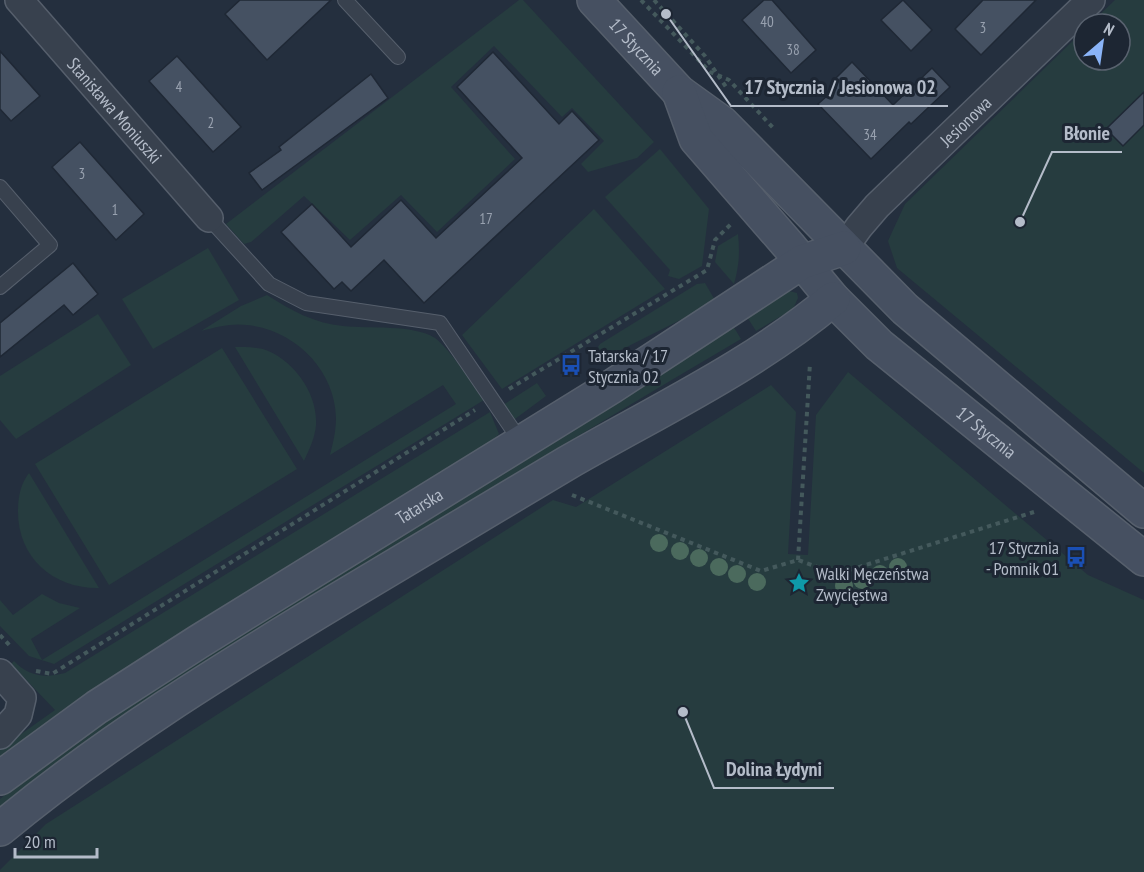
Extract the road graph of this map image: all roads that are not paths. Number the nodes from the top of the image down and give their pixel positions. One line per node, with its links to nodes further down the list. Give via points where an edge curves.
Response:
1 (19, 0): 8 (street, Stanisława Moniuszki)
2 (345, 0): 5 (lane)
3 (594, 0): 6 (main road, 17 Stycznia)
4 (1091, 0): 9 (street, Jesionowa, via 877,206)
5 (398, 57)
6 (679, 92): 9 (main road, 17 Stycznia, via 722,123); 10 (main road, 17 Stycznia, via 696,139)
7 (0, 187): 11 (lane, via 50,245)
8 (209, 218): 13 (lane, via 268,284 306,303 440,323)
9 (844, 248): 10 (main road, Tatarska); 12 (main road); 14 (main road, 17 Stycznia, via 906,309)
10 (802, 262): 12 (main road, 17 Stycznia); 13 (main road, Tatarska)
11 (0, 287)
12 (833, 299): 15 (main road, 17 Stycznia, via 879,345); 19 (main road, via 741,364 223,669 124,734)
13 (521, 442): 18 (main road, Tatarska, via 97,707)
14 (1144, 511)
15 (1144, 558)
16 (8, 662): 17 (street, via 22,698 18,715)
17 (0, 735)
18 (0, 778)
19 (0, 829)

